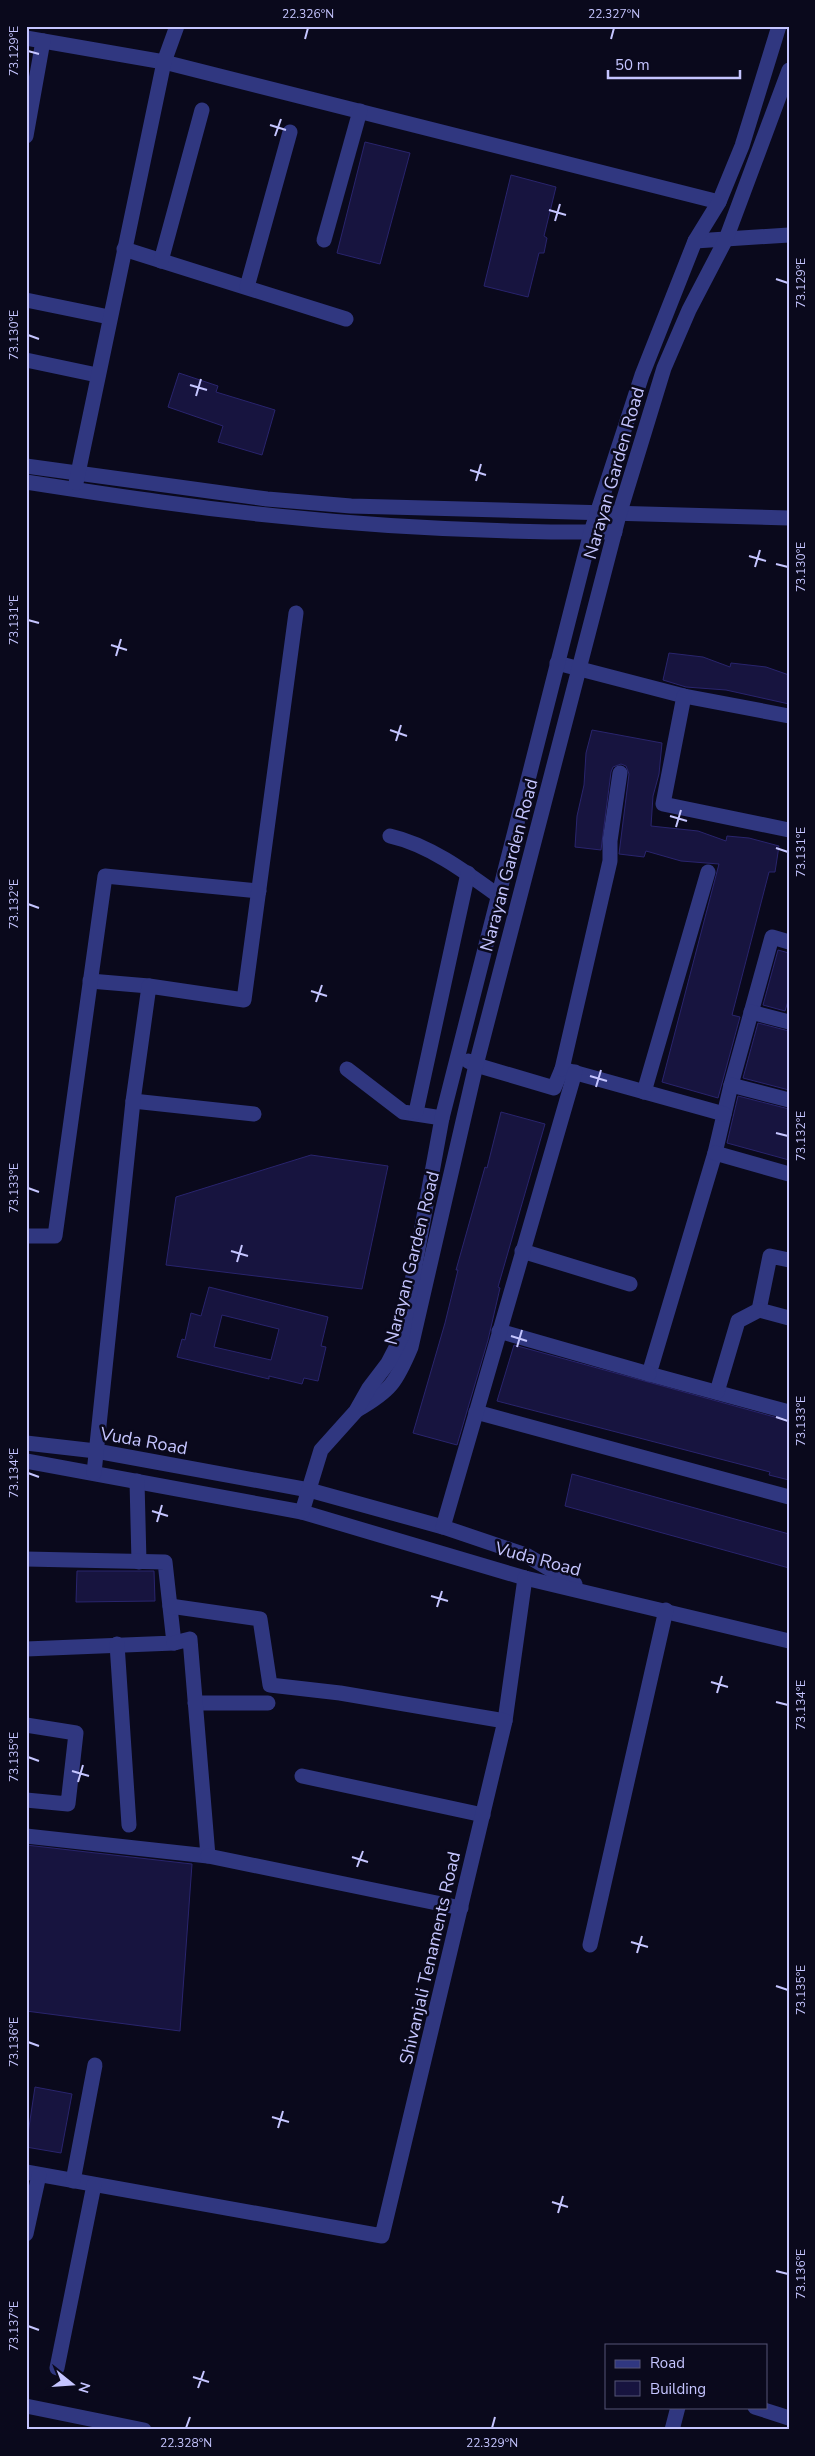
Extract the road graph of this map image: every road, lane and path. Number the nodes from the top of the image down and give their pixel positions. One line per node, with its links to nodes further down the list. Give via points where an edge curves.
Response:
1 (177, 26): 5 (street)
2 (779, 26): 11 (street, Narayan Garden Road, via 742,146)
3 (26, 38): 4 (street)
4 (43, 41): 5 (street); 10 (street)
5 (164, 62): 8 (street); 16 (street)
6 (789, 70): 13 (street, Narayan Garden Road)
7 (202, 110): 17 (street)
8 (360, 111): 11 (street); 14 (street)
9 (290, 132): 18 (street)
10 (26, 136)
11 (719, 202): 15 (street, Narayan Garden Road)
12 (789, 235): 13 (street)
13 (726, 238): 15 (street); 29 (street, Narayan Garden Road, via 664,368)
14 (324, 240)
15 (695, 241): 28 (street, Narayan Garden Road, via 642,375)
16 (124, 249): 17 (street); 20 (street)
17 (161, 260): 18 (street)
18 (247, 288): 21 (street)
19 (26, 300): 20 (street)
20 (110, 318): 23 (street)
21 (346, 319)
22 (26, 360): 23 (street)
23 (97, 375): 25 (street)
24 (26, 466): 25 (street)
25 (78, 473): 27 (street); 28 (street, via 267,499 351,506)
26 (26, 482): 27 (street)
27 (75, 489): 31 (street, via 162,502 388,526)
28 (596, 513): 29 (street); 31 (street, Narayan Garden Road)
29 (619, 515): 30 (street); 32 (street, Narayan Garden Road)
30 (789, 518)
31 (591, 532): 32 (street); 34 (street, Narayan Garden Road)
32 (615, 532): 35 (street, Narayan Garden Road)
33 (296, 613): 43 (street)
34 (557, 663): 35 (street); 44 (street, Narayan Garden Road)
35 (580, 668): 36 (street); 51 (street, Narayan Garden Road)
36 (684, 696): 37 (street); 39 (street, via 663,804)
37 (789, 716)
38 (620, 773): 53 (street, via 610,861)
39 (789, 830)
40 (390, 836): 42 (street, via 415,845)
41 (708, 872): 55 (street)
42 (468, 873): 44 (street); 58 (street)
43 (258, 891): 46 (street, via 105,876); 47 (street, via 244,1000)
44 (500, 896): 50 (street, Narayan Garden Road)
45 (789, 942): 48 (street, via 772,937)
46 (90, 981): 47 (street); 64 (street, via 55,1236)
47 (149, 986): 57 (street)
48 (751, 1012): 49 (street); 54 (street)
49 (789, 1022)
50 (458, 1056): 51 (street); 61 (street, Narayan Garden Road)
51 (476, 1066): 53 (street, via 554,1088); 73 (street, Narayan Garden Road, via 411,1347 393,1383 382,1396)
52 (347, 1069): 58 (street, via 403,1112)
53 (568, 1071): 55 (street); 65 (street)
54 (731, 1085): 56 (street); 60 (street)
55 (644, 1092): 60 (street)
56 (789, 1100)
57 (133, 1101): 59 (street); 77 (street)
58 (416, 1112): 61 (street)
59 (254, 1114)
60 (724, 1114): 62 (street)
61 (442, 1118): 73 (street, Narayan Garden Road, via 402,1336)
62 (715, 1153): 63 (street); 71 (street)
63 (789, 1174)
64 (26, 1236)
65 (522, 1251): 67 (street); 70 (street)
66 (789, 1260): 68 (street, via 770,1256)
67 (630, 1284)
68 (759, 1310): 69 (street); 72 (street, via 738,1321)
69 (789, 1318)
70 (499, 1331): 71 (street); 74 (street)
71 (650, 1374): 72 (street)
72 (717, 1392): 75 (street)
73 (356, 1410): 81 (street, via 318,1457)
74 (476, 1412): 82 (street); 84 (street)
75 (789, 1412)
76 (26, 1443): 77 (street, Vuda Road)
77 (96, 1451): 79 (street); 81 (street, Vuda Road)
78 (26, 1461): 79 (street, Vuda Road)
79 (94, 1473): 80 (street, Vuda Road)
80 (137, 1481): 83 (street, Vuda Road); 86 (street)
81 (309, 1490): 83 (street); 84 (street, Vuda Road)
82 (789, 1497)
83 (302, 1512): 87 (street, Vuda Road)
84 (443, 1527): 88 (street, Vuda Road, via 526,1555)
85 (26, 1559): 86 (street)
86 (139, 1562): 89 (street, via 165,1562)
87 (525, 1578): 88 (street, Vuda Road); 97 (street, Shivanjali Tenaments Road)
88 (587, 1592): 90 (street)
89 (170, 1606): 92 (street); 97 (street, via 260,1619 270,1685 340,1693)
90 (666, 1610): 91 (street); 106 (street)
91 (789, 1641)
92 (174, 1643): 93 (street); 95 (street, via 190,1639)
93 (118, 1644): 94 (street); 102 (street)
94 (26, 1649)
95 (196, 1703): 96 (street); 104 (street)
96 (268, 1703)
97 (505, 1721): 101 (street, Shivanjali Tenaments Road)
98 (26, 1725): 100 (street, via 76,1733 68,1804)
99 (302, 1776): 101 (street)
100 (26, 1800)
101 (483, 1815): 105 (street, Shivanjali Tenaments Road)
102 (128, 1825)
103 (26, 1836): 104 (street)
104 (208, 1856): 105 (street)
105 (462, 1908): 110 (street, Shivanjali Tenaments Road, via 382,2236)
106 (590, 1946)
107 (95, 2065): 109 (street)
108 (33, 2173): 109 (street, Shivanjali Tenaments Road); 111 (street)
109 (73, 2181): 110 (street, Shivanjali Tenaments Road)
110 (94, 2184): 112 (street)
111 (26, 2234)
112 (57, 2368)
113 (26, 2406): 117 (street)
114 (678, 2408): 118 (street)
115 (758, 2408): 116 (street)
116 (789, 2418)
117 (144, 2430)
118 (672, 2430)

